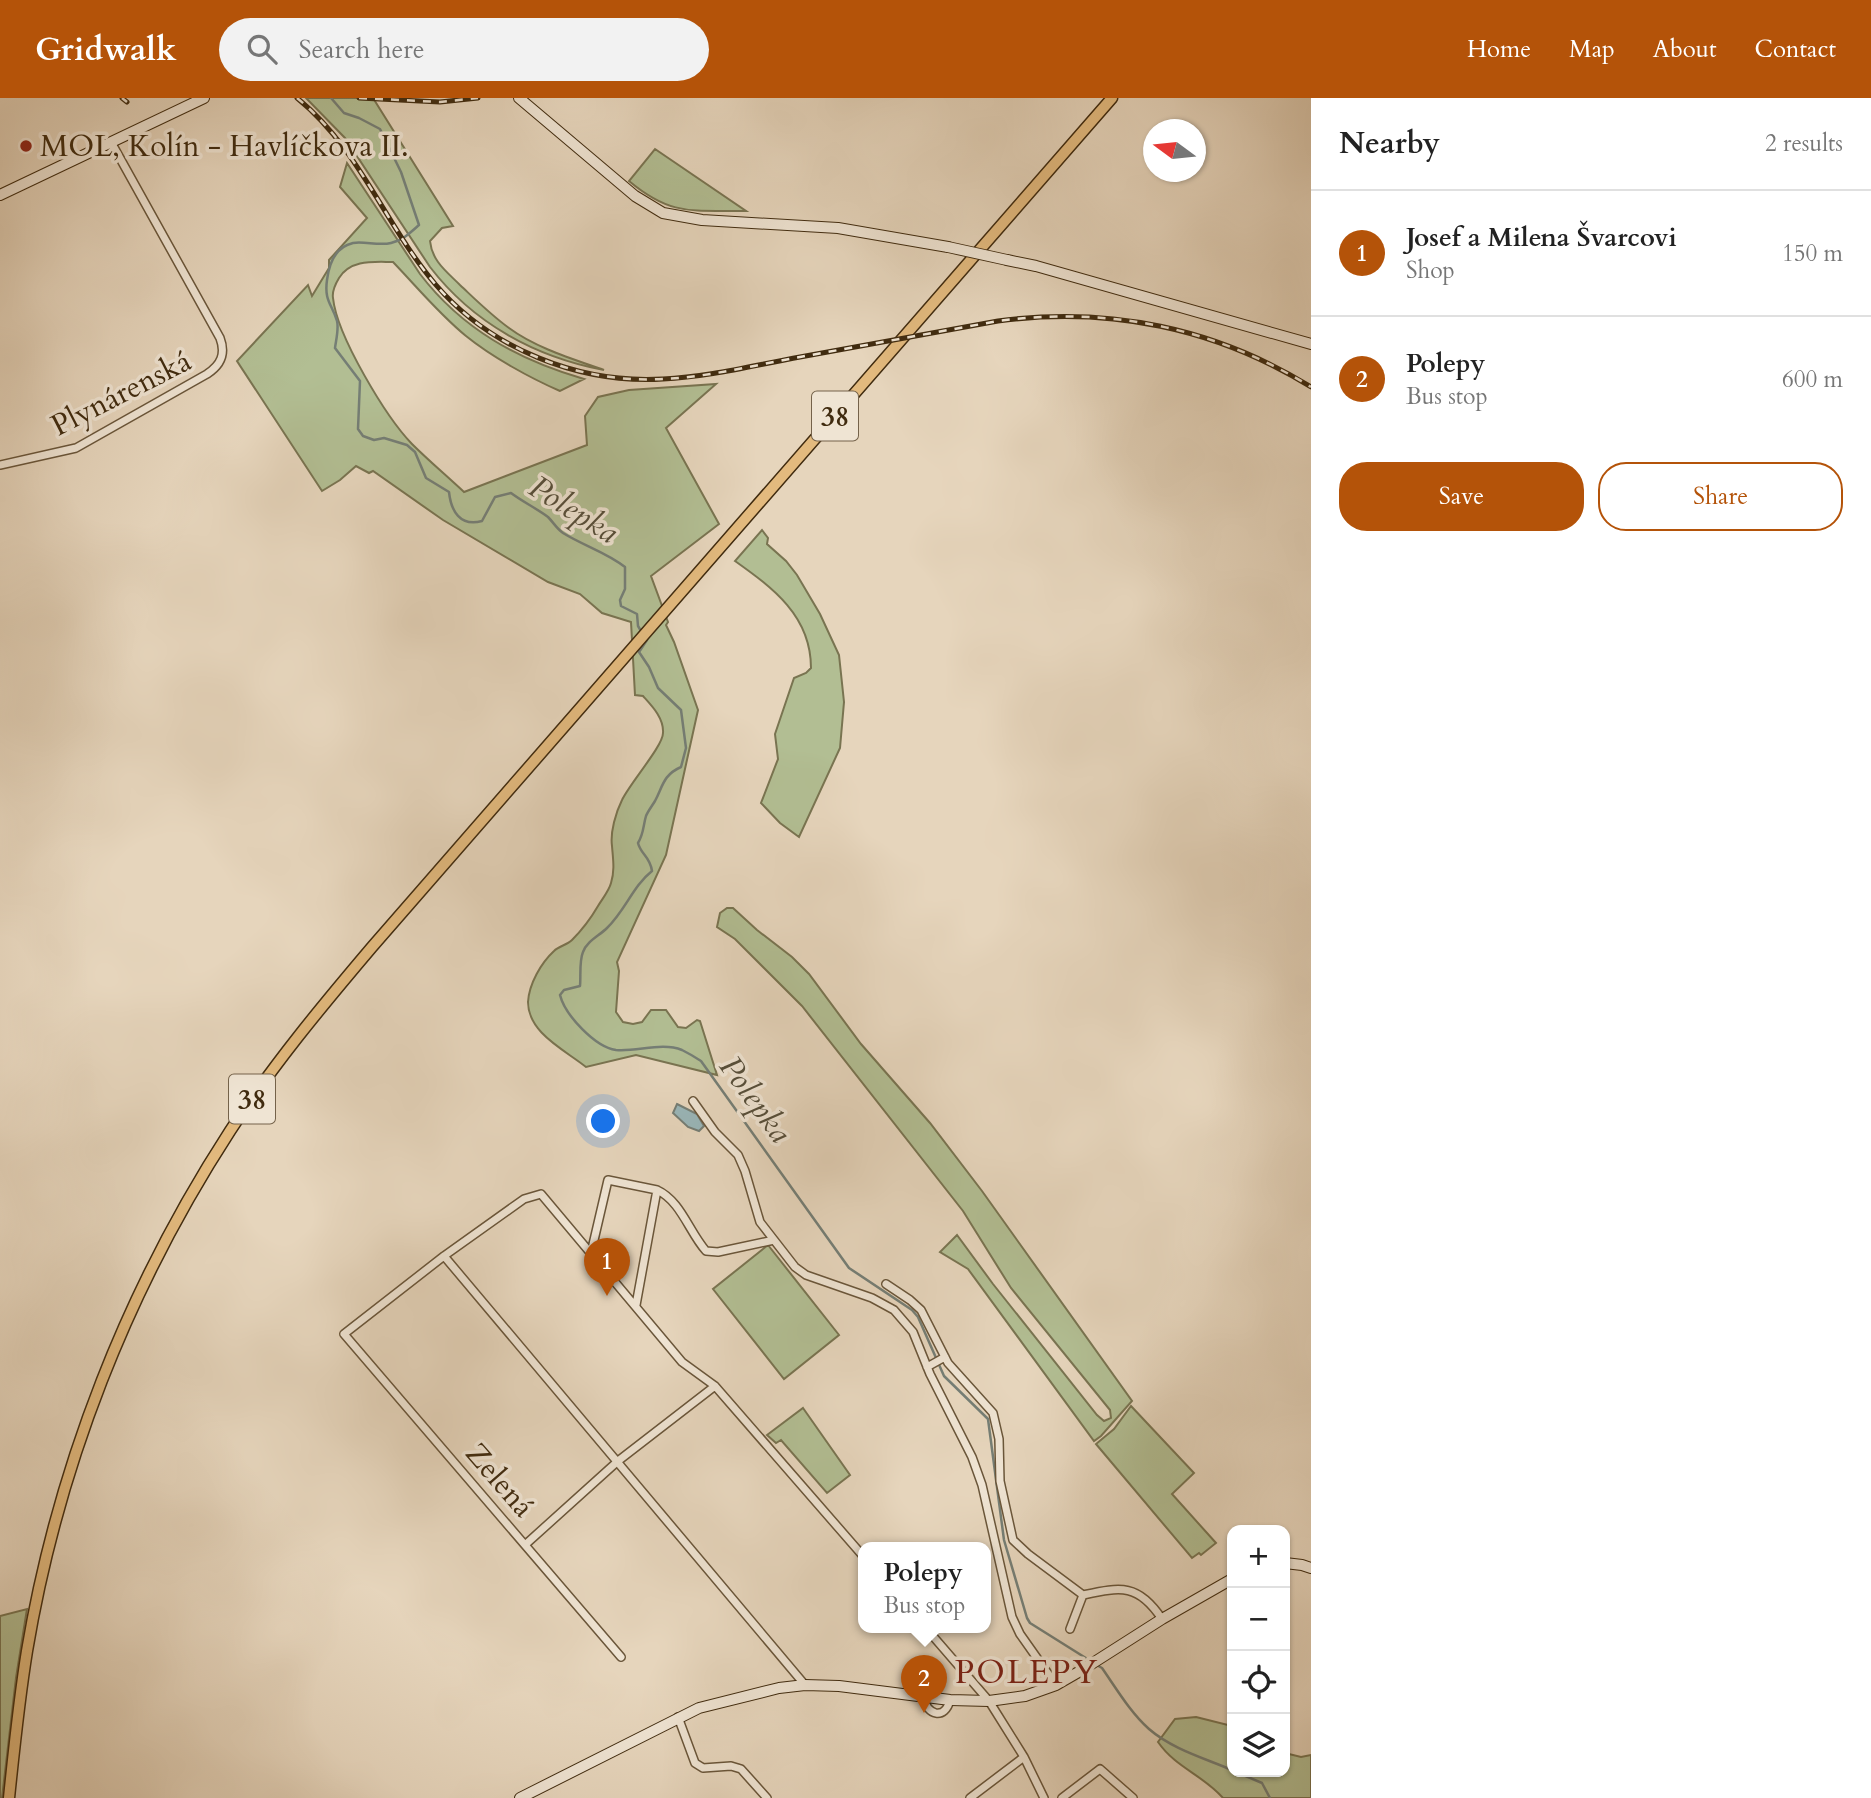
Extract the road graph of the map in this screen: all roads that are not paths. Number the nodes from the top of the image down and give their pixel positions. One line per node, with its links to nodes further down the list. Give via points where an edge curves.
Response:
1 (204, 98): 4 (street)
2 (519, 98): 6 (street, bridge, via 648,206 663,213 702,220 838,228 947,247 1050,270)
3 (1112, 98): 36 (main road, 38, via 372,947 300,1034 231,1130 164,1242 88,1416 53,1529 27,1650)
4 (111, 142): 5 (street); 7 (street, Plynárenská, via 220,338 222,359 207,374 90,441)
5 (0, 195)
6 (1311, 344)
7 (0, 465)
8 (693, 1101): 10 (street, via 738,1155 760,1222)
9 (657, 1190): 10 (street, via 668,1195 706,1251); 11 (street, via 608,1180); 14 (street)
10 (774, 1240): 16 (street, via 806,1275 894,1310 913,1332)
11 (591, 1254): 12 (street, via 541,1194 524,1199); 14 (street)
12 (444, 1255): 18 (street); 19 (street, Zelená, via 344,1334)
13 (886, 1284): 15 (street, via 921,1310)
14 (636, 1306): 17 (street, via 682,1362)
15 (943, 1358): 16 (street); 24 (street, via 995,1418 1000,1481 1013,1540)
16 (930, 1365): 30 (street, via 982,1485 1012,1617)
17 (715, 1386): 18 (street); 20 (street)
18 (618, 1461): 19 (street); 29 (street)
19 (526, 1544): 28 (street, Zelená)
20 (858, 1550)
21 (1290, 1563): 22 (street)
22 (1311, 1569)
23 (1227, 1582): 25 (street)
24 (1083, 1595): 25 (street, via 1128,1589 1146,1598); 26 (street)
25 (1162, 1619): 30 (street)
26 (1070, 1629)
27 (930, 1633): 33 (street)
28 (621, 1657)
29 (805, 1685): 31 (street); 34 (street, via 699,1708)
30 (1056, 1685): 33 (street, via 1019,1698)
31 (923, 1697): 32 (street); 32 (street, via 929,1712 935,1714 948,1708)
32 (950, 1700): 33 (street)
33 (989, 1701): 35 (street)
34 (678, 1717): 37 (street); 38 (street, via 695,1763 703,1768 741,1769)
35 (1024, 1757): 39 (street); 40 (street)
36 (9, 1798)
37 (520, 1798)
38 (767, 1798)
39 (970, 1798)
40 (1044, 1798)
41 (1062, 1798): 42 (street, via 1100,1769)
42 (1133, 1798)

